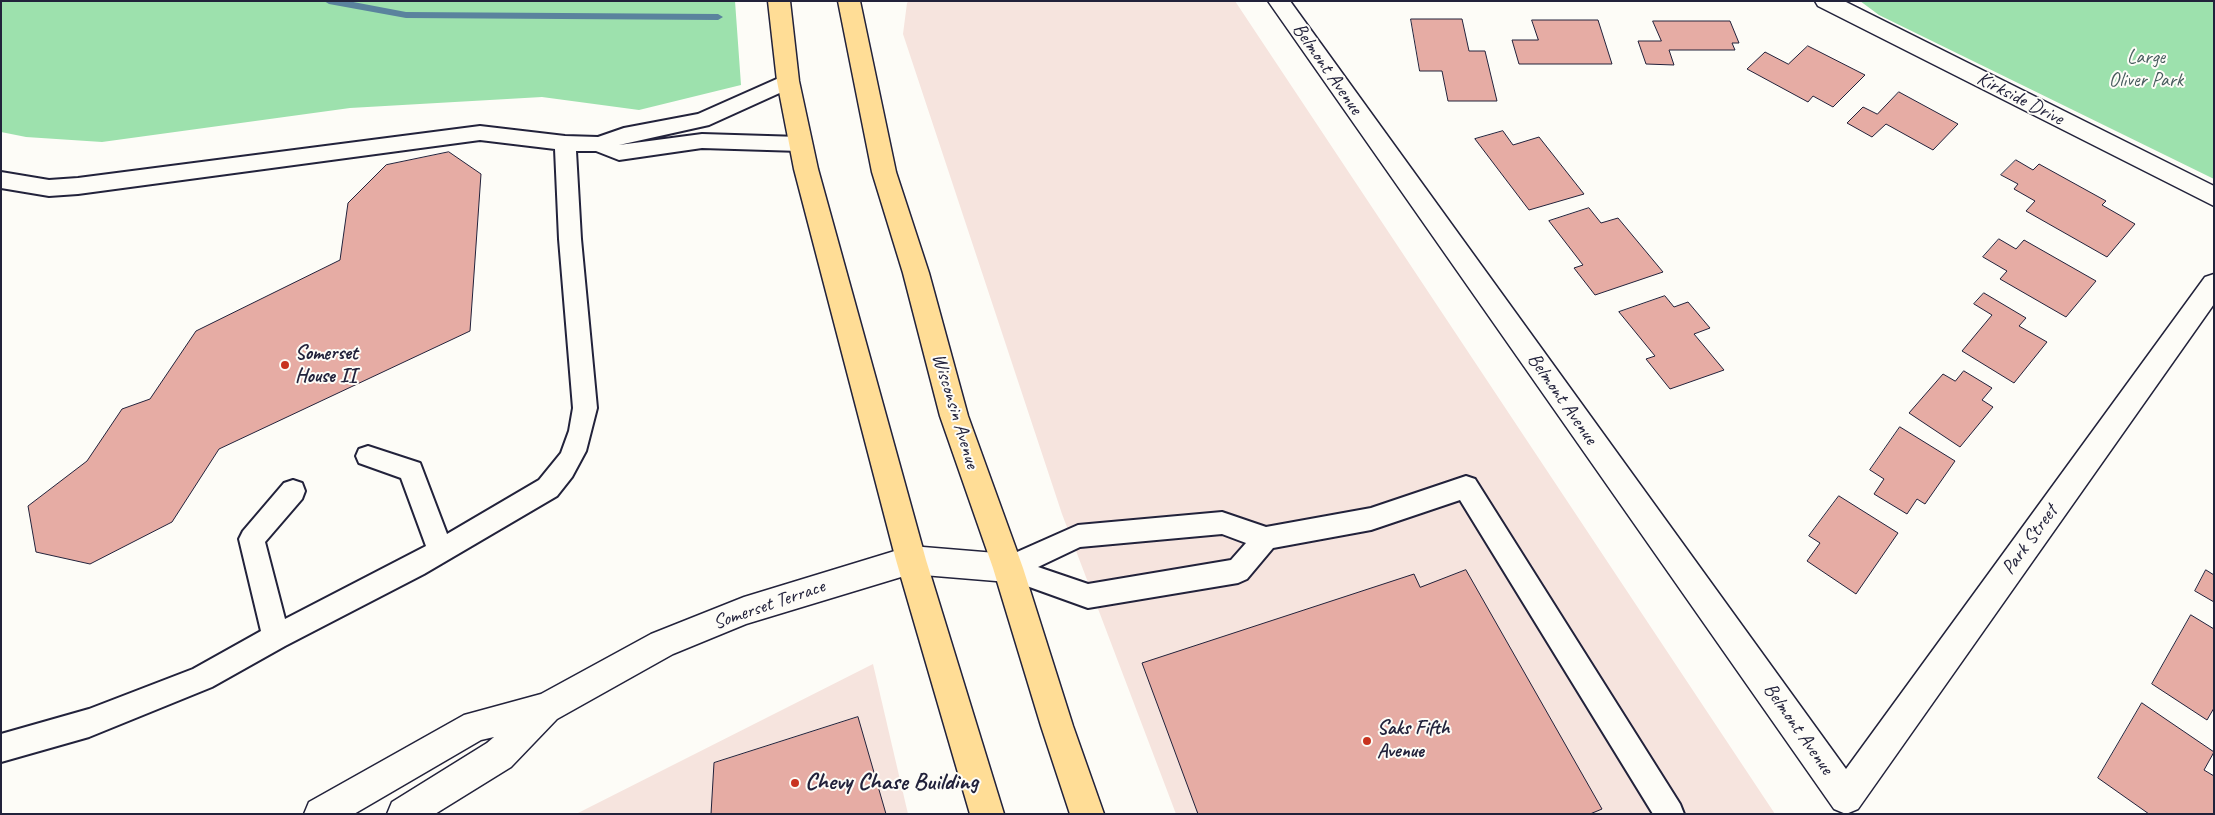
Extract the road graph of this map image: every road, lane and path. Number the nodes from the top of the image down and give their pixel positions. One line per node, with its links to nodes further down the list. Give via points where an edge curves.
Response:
1 (779, 1): 5 (main road)
2 (849, 1): 17 (main road, Wisconsin Avenue, via 884,172 916,273 954,416)
3 (1279, 1): 21 (street, Belmont Avenue)
4 (1826, 1): 10 (street, Kirkside Drive)
5 (788, 81): 7 (lane, via 702,120 624,135); 8 (main road)
6 (566, 143): 7 (lane); 9 (lane, via 480,133 78,186 49,188); 15 (lane, via 570,239 585,408 581,435 573,457 548,488)
7 (599, 144): 8 (lane, via 619,153 702,141)
8 (800, 144): 16 (main road)
9 (1, 180)
10 (2214, 197)
11 (2214, 284): 21 (street, Park Street)
12 (368, 456): 15 (lane, via 410,471)
13 (292, 491): 18 (lane, via 252,539)
14 (1266, 538): 17 (lane, via 1222,524 1078,536); 17 (lane, via 1238,571 1088,596); 26 (lane, via 1371,519 1466,487)
15 (440, 551): 18 (lane)
16 (911, 560): 17 (street, Somerset Terrace); 19 (street, Somerset Terrace, via 744,611 662,644); 24 (main road)
17 (1008, 568): 25 (main road, Wisconsin Avenue, via 1056,726)
18 (276, 637): 20 (lane, via 193,682 89,723)
19 (546, 708): 22 (street, Somerset Terrace, via 476,726); 23 (street, Somerset Terrace, via 499,755)
20 (1, 748)
21 (1846, 797)
22 (322, 814)
23 (404, 814)
24 (987, 814)
25 (1087, 814)
26 (1670, 814)

